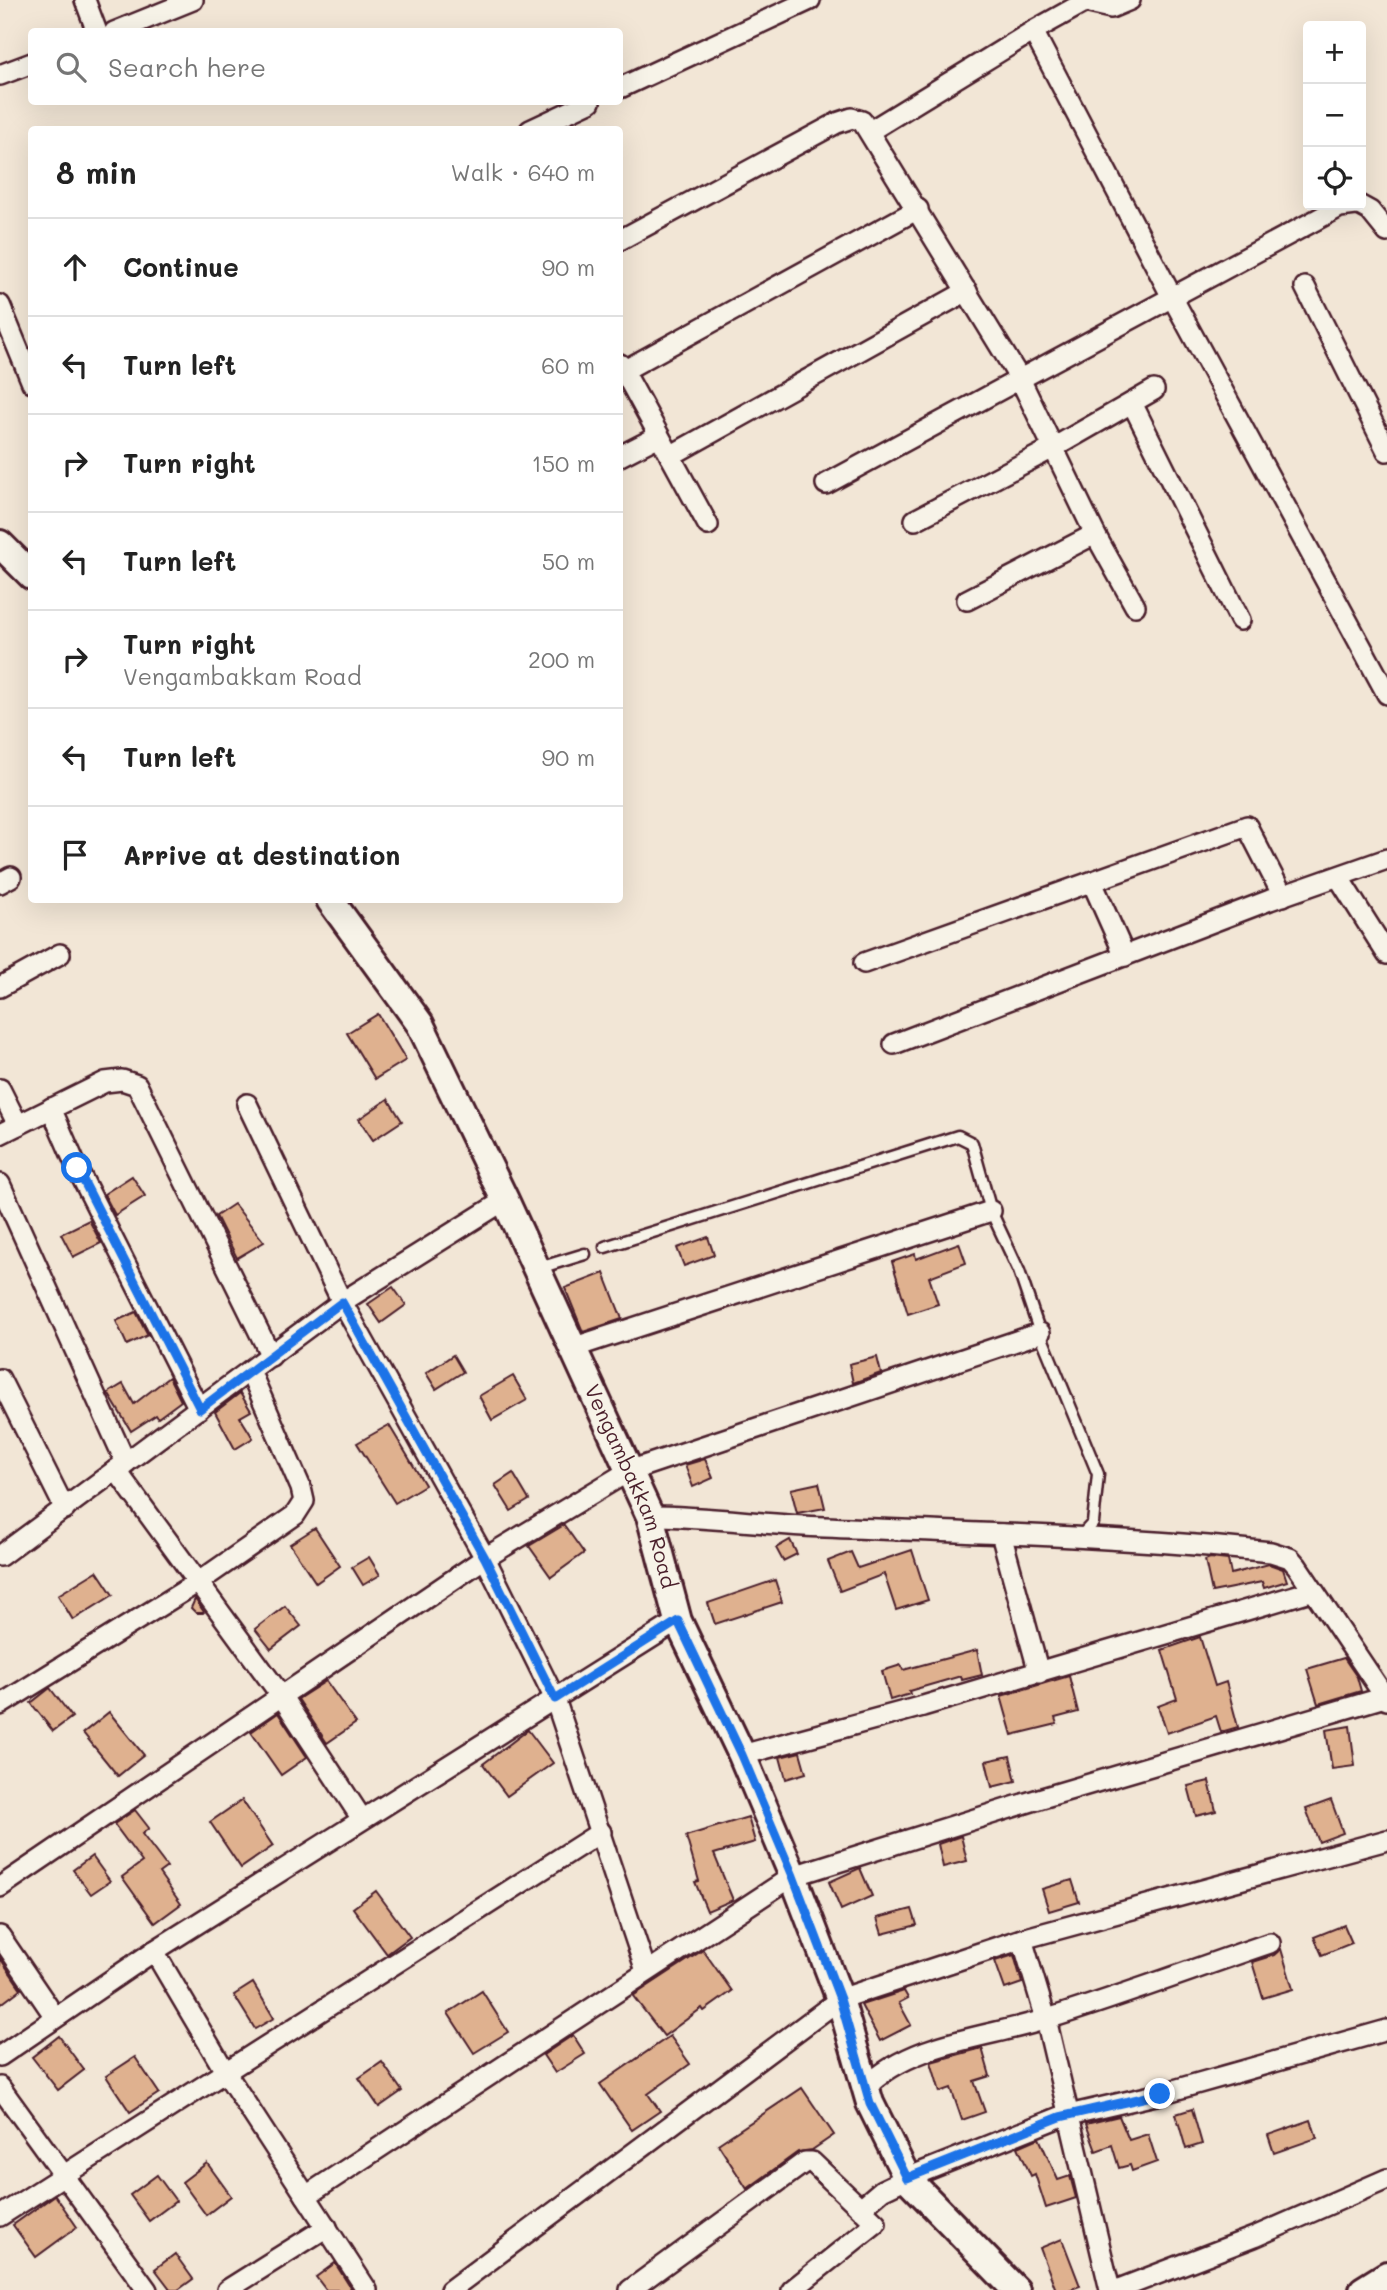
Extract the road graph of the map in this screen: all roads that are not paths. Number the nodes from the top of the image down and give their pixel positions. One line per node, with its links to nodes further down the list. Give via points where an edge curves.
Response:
1 (85, 0): 5 (street)
2 (193, 0): 6 (street)
3 (810, 0): 10 (street)
4 (1130, 0): 7 (street, via 1111,8 1085,2)
5 (96, 28)
6 (124, 28)
7 (1033, 31): 13 (street); 21 (street)
8 (28, 64): 9 (street)
9 (0, 75)
10 (623, 87)
11 (584, 105): 12 (street)
12 (539, 126)
13 (870, 131): 14 (street); 18 (street, via 852,118 837,123)
14 (918, 209): 20 (street); 23 (street)
15 (1366, 209): 17 (street)
16 (1334, 210): 21 (street)
17 (1387, 232)
18 (623, 238)
19 (1305, 287): 31 (street)
20 (967, 291): 26 (street); 33 (street)
21 (1172, 297): 26 (street); 43 (street)
22 (0, 305): 24 (street)
23 (623, 366)
24 (28, 368)
25 (623, 371): 29 (street)
26 (1020, 379): 30 (street); 34 (street)
27 (1154, 390): 28 (street)
28 (1132, 403): 30 (street); 42 (street)
29 (659, 436): 32 (street); 33 (street)
30 (1053, 448): 35 (street); 37 (street)
31 (1387, 451)
32 (623, 454)
33 (670, 456): 36 (street)
34 (826, 484)
35 (915, 520)
36 (708, 525)
37 (1094, 534): 40 (street); 41 (street)
38 (0, 544): 39 (main road)
39 (28, 572)
40 (967, 600)
41 (1135, 606)
42 (1240, 620)
43 (1387, 694)
44 (1387, 859): 45 (street)
45 (1339, 878): 47 (street); 50 (street)
46 (1092, 882): 47 (street, via 1247,827); 51 (street); 52 (street)
47 (1283, 896): 51 (street)
48 (332, 903): 61 (main road, Vengambakkam Road, via 420,1024)
49 (61, 954): 53 (street)
50 (1387, 954)
51 (1125, 956): 54 (street)
52 (864, 963)
53 (0, 987)
54 (894, 1044)
55 (0, 1089): 58 (street)
56 (247, 1104): 66 (street)
57 (51, 1108): 58 (street); 69 (street, via 105,1082 122,1080 137,1085); 72 (street)
58 (18, 1125): 59 (street)
59 (0, 1134)
60 (0, 1184): 73 (street)
61 (505, 1200): 65 (main road, Vengambakkam Road); 66 (street)
62 (991, 1211): 63 (lane, via 972,1143 958,1136); 67 (lane, via 1019,1271); 68 (street)
63 (605, 1247)
64 (585, 1254): 65 (lane)
65 (536, 1269): 68 (main road, Vengambakkam Road)
66 (342, 1302): 69 (street); 80 (street)
67 (1040, 1333): 74 (street); 78 (lane, via 1098,1474 1093,1523)
68 (572, 1348): 74 (main road, Vengambakkam Road)
69 (271, 1356): 70 (street)
70 (250, 1371): 72 (street); 81 (street, via 304,1501 295,1515)
71 (0, 1379): 75 (street)
72 (200, 1409): 73 (street)
73 (121, 1467): 75 (street); 81 (street)
74 (629, 1471): 76 (main road, Vengambakkam Road); 80 (street)
75 (65, 1509): 79 (street)
76 (650, 1517): 77 (street); 83 (main road, Vengambakkam Road)
77 (1002, 1534): 78 (street); 84 (street)
78 (1078, 1538): 82 (street, via 1271,1552 1290,1558)
79 (0, 1556)
80 (485, 1558): 85 (street); 86 (street)
81 (200, 1581): 85 (street); 88 (street)
82 (1311, 1591): 84 (street); 87 (street)
83 (678, 1621): 86 (street); 89 (main road, Vengambakkam Road)
84 (1039, 1673): 89 (street)
85 (282, 1697): 90 (street); 94 (street)
86 (555, 1699): 90 (street); 91 (street)
87 (1386, 1699): 93 (street, via 1042,1798)
88 (0, 1704)
89 (742, 1755): 93 (main road, Vengambakkam Road)
90 (362, 1819): 98 (street)
91 (601, 1832): 99 (street); 105 (street)
92 (1387, 1840): 96 (street)
93 (793, 1876): 99 (street); 100 (main road, Vengambakkam Road)
94 (0, 1887)
95 (0, 1936): 101 (street)
96 (1022, 1939): 100 (street); 102 (street)
97 (1270, 1943): 102 (street)
98 (154, 1951): 101 (street); 105 (street)
99 (646, 1971): 112 (street)
100 (840, 1999): 107 (main road, Vengambakkam Road); 120 (street)
101 (55, 2017): 104 (street)
102 (1046, 2020): 107 (street, via 921,2053 898,2062); 108 (street)
103 (1387, 2030): 108 (street)
104 (0, 2056)
105 (226, 2073): 109 (street); 112 (street)
106 (0, 2088): 109 (street)
107 (865, 2088): 110 (main road, Vengambakkam Road)
108 (1068, 2116): 110 (street); 124 (street)
109 (65, 2176): 114 (street); 117 (street)
110 (907, 2178): 113 (street); 123 (main road, Vengambakkam Road)
111 (1387, 2179): 125 (street)
112 (306, 2196): 115 (street)
113 (862, 2207): 121 (street, via 813,2162 805,2162); 122 (street, via 876,2224)
114 (0, 2216)
115 (327, 2227): 118 (street); 119 (street)
116 (1387, 2275): 126 (main road)
117 (148, 2290)
118 (227, 2290)
119 (367, 2290)
120 (450, 2290)
121 (630, 2290)
122 (792, 2290)
123 (1016, 2290)
124 (1110, 2290)
125 (1116, 2290)
126 (1363, 2290)

